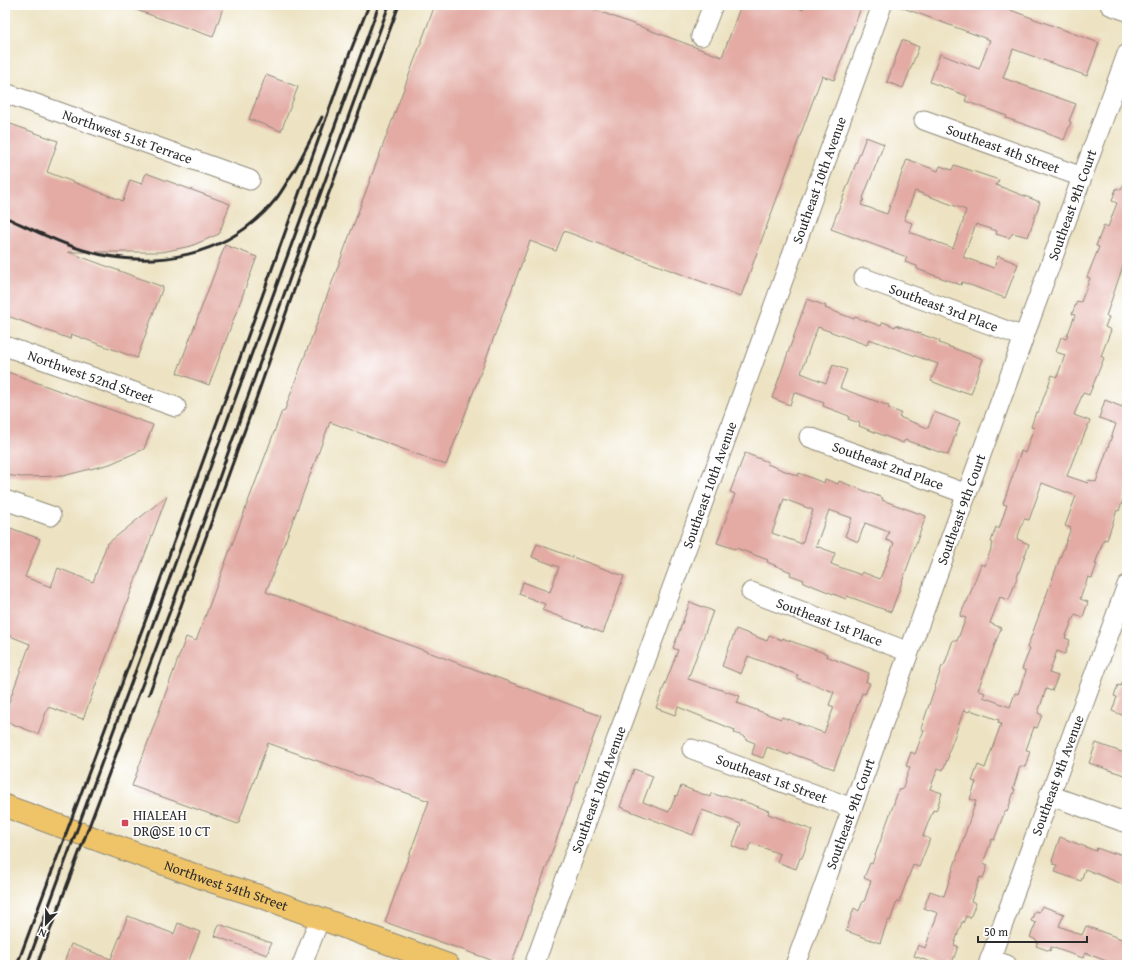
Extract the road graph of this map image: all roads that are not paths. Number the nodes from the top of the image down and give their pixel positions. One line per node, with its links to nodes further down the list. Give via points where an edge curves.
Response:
1 (713, 5): 5 (street)
2 (882, 5): 32 (street, Southeast 10th Avenue)
3 (1110, 5): 4 (street)
4 (1127, 11)
5 (701, 36)
6 (1127, 54): 9 (street, Southeast 9th Court)
7 (5, 93): 10 (street, Northwest 51st Terrace)
8 (924, 120): 9 (street, Southeast 4th Street)
9 (1082, 177): 12 (street, Southeast 9th Court)
10 (250, 180)
11 (864, 278): 12 (street, Southeast 3rd Place)
12 (1024, 337): 16 (street, Southeast 9th Court)
13 (5, 346): 14 (street, Northwest 52nd Street)
14 (176, 407)
15 (809, 436): 16 (street, Southeast 2nd Place)
16 (967, 494): 22 (street, Southeast 9th Court)
17 (5, 500): 18 (street)
18 (51, 516)
19 (1127, 586): 21 (street, Southeast 9th Avenue)
20 (751, 592): 22 (street, Southeast 1st Place)
21 (1119, 630): 24 (street, Southeast 9th Avenue)
22 (909, 652): 26 (street, Southeast 9th Court)
23 (692, 749): 26 (street, Southeast 1st Street)
24 (1049, 795): 27 (street); 29 (street, Southeast 9th Avenue)
25 (5, 806): 28 (main road, Northwest 54th Street)
26 (852, 808): 33 (street, Southeast 9th Court)
27 (1127, 823)
28 (320, 918): 30 (street); 31 (main road, Northwest 54th Street)
29 (995, 963)
30 (302, 965)
31 (448, 965)
32 (534, 965)
33 (795, 965)

